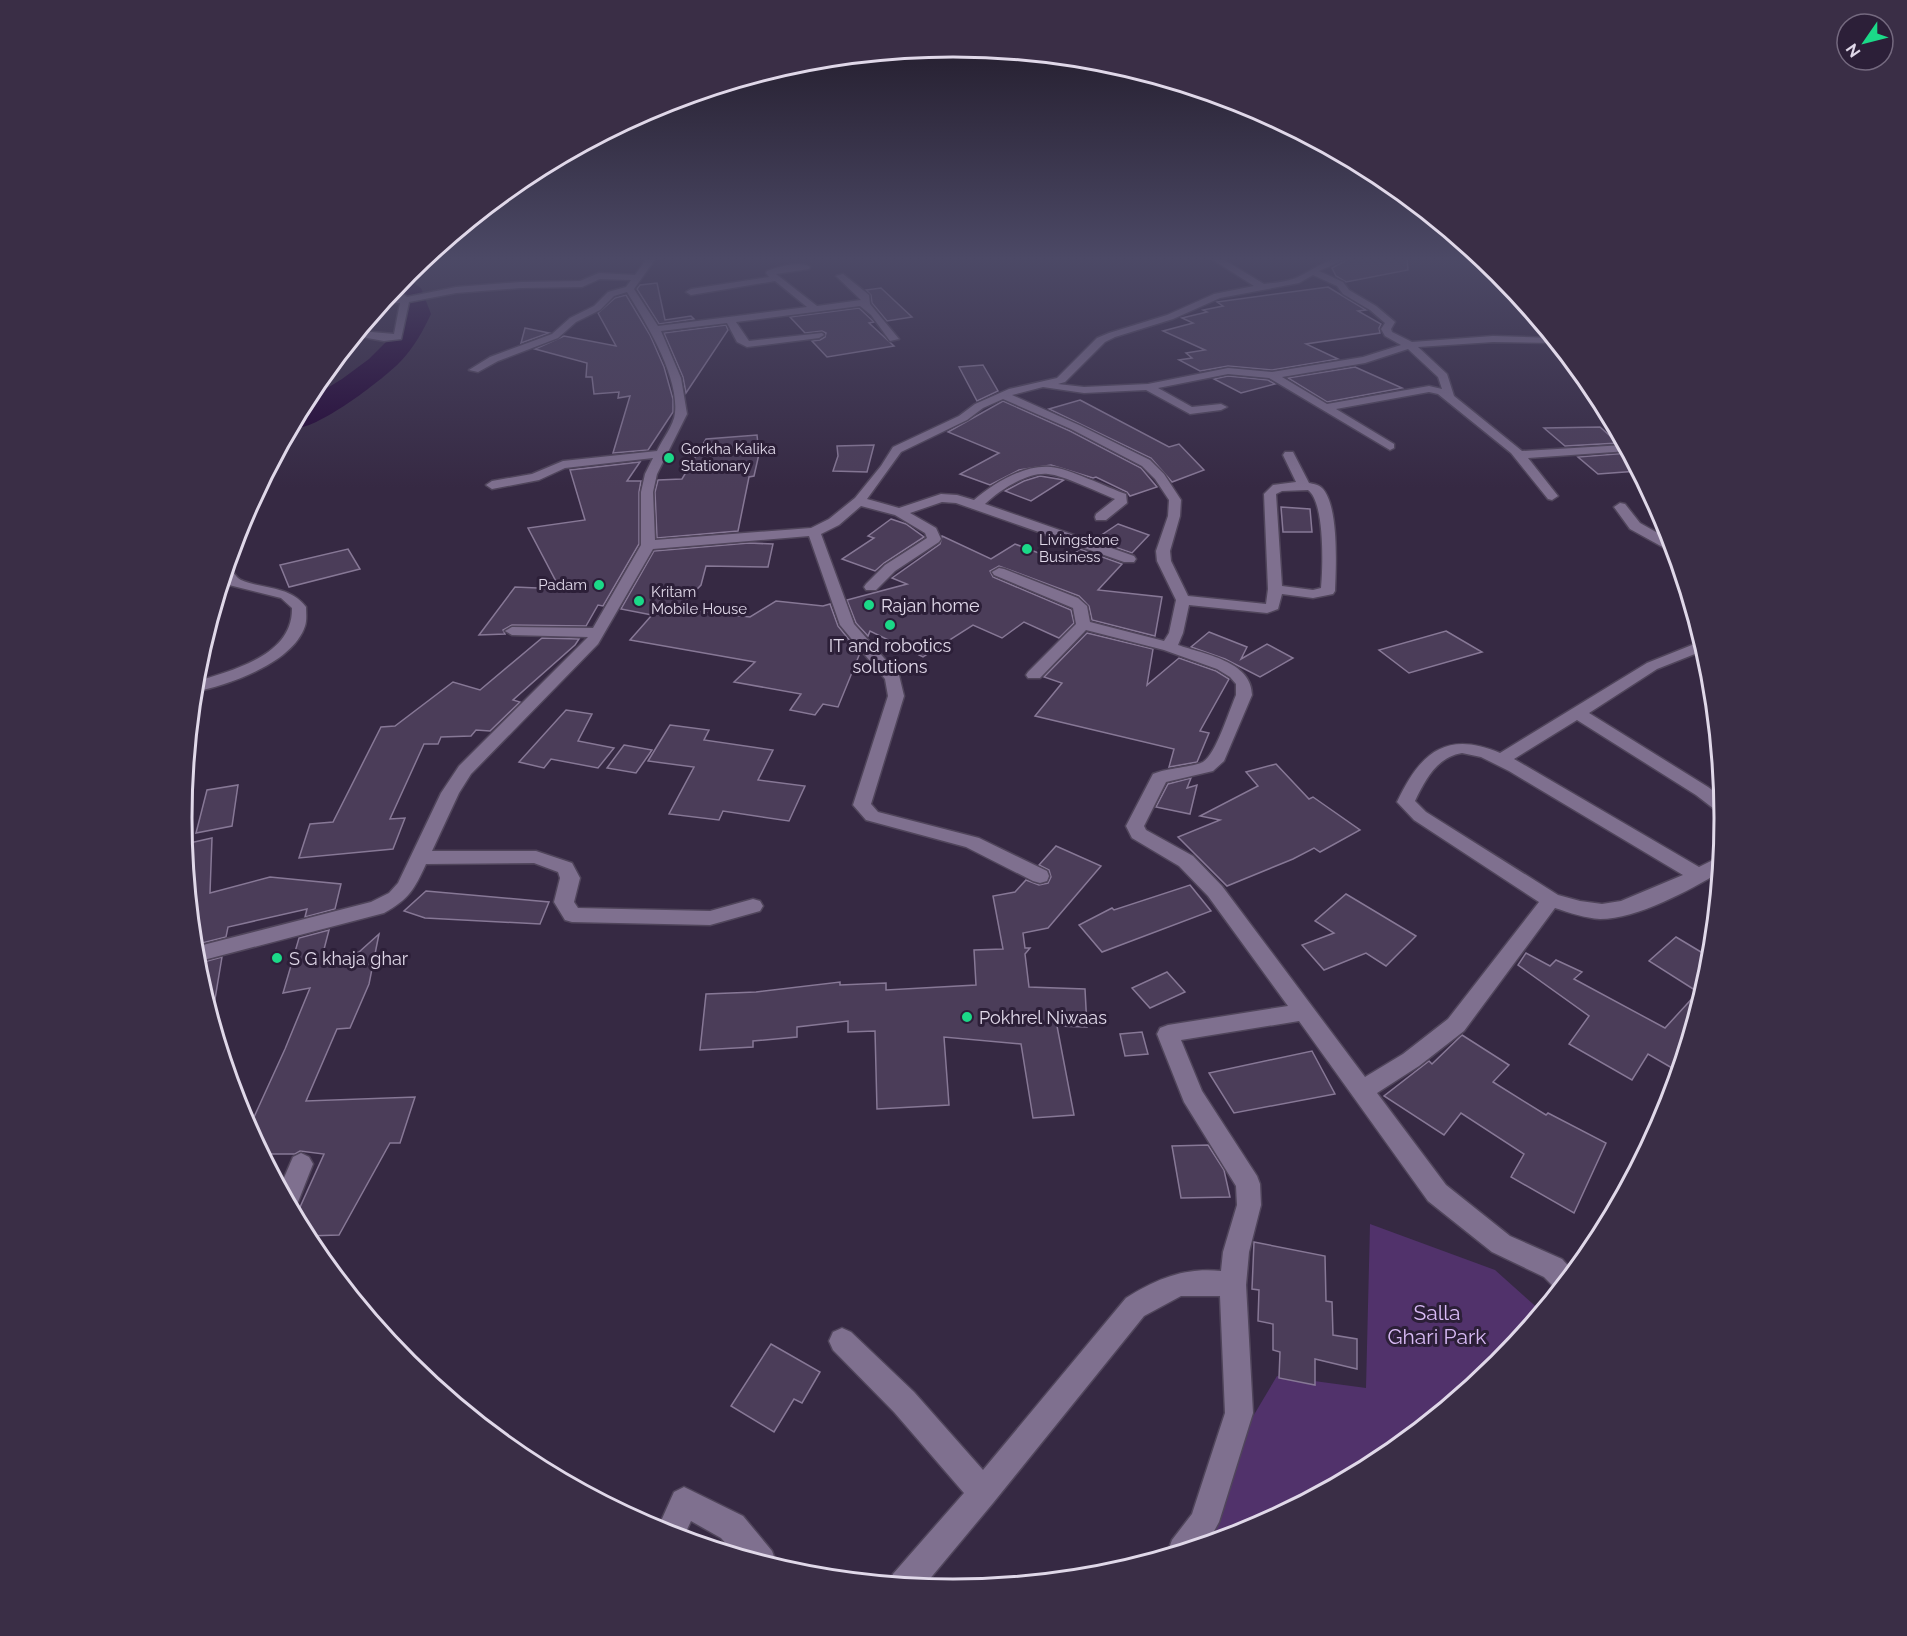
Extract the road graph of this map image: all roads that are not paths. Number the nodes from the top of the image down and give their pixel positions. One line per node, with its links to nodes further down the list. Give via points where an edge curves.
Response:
1 (399, 334): 8 (street, via 384,338)
2 (557, 334): 13 (street)
3 (657, 334): 23 (street, via 676,378 681,414)
4 (738, 334): 9 (street, via 747,344)
5 (889, 334): 10 (street)
6 (1111, 334): 15 (street, via 1062,380)
7 (1389, 334): 12 (street)
8 (366, 335)
9 (819, 335)
10 (894, 339)
11 (1546, 341): 12 (street, via 1493,339)
12 (1410, 345): 14 (street, via 1365,360); 17 (street, via 1443,376)
13 (474, 370)
14 (1272, 375): 16 (street, via 1228,371); 20 (street)
15 (1044, 385): 16 (street, via 1084,390); 18 (street)
16 (1148, 387): 19 (street, via 1190,411)
17 (1449, 395): 20 (street, via 1429,389); 24 (street)
18 (1004, 396): 29 (street, via 897,450); 42 (street, via 1146,463 1160,477 1175,500 1164,561)
19 (1221, 406)
20 (1327, 407): 21 (street)
21 (1390, 446)
22 (1619, 448): 24 (street)
23 (661, 454): 26 (street, via 563,465 535,477); 36 (street, via 647,492)
24 (1519, 455): 28 (street)
25 (1289, 456): 27 (street)
26 (492, 485)
27 (1304, 486): 41 (street, via 1278,487 1270,495); 41 (street, via 1318,491 1324,512 1330,562 1328,591 1313,594)
28 (1552, 496)
29 (859, 501): 32 (street); 34 (street, via 834,522)
30 (976, 505): 32 (street, via 957,498 941,498); 33 (street, via 1009,481 1050,470 1122,497 1121,503); 37 (street)
31 (1620, 507): 35 (street, via 1635,526)
32 (900, 512): 40 (street, via 931,531 934,538 890,568)
33 (1101, 517)
34 (814, 532): 36 (street); 55 (street, via 847,625 893,678 896,696 862,805 872,816 972,842)
35 (1662, 540)
36 (648, 545): 45 (street)
37 (1129, 559)
38 (999, 572): 43 (street, via 1073,601 1080,606)
39 (231, 578): 49 (street, via 286,595 299,607 298,626 285,647 258,663)
40 (871, 587)
41 (1275, 589): 42 (street, via 1273,606 1268,609)
42 (1183, 600): 46 (street)
43 (1083, 626): 46 (street); 48 (street)
44 (512, 631): 45 (street)
45 (598, 633): 53 (street, via 465,770)
46 (1169, 646): 60 (street, via 1236,674 1244,684 1244,695 1218,757 1207,767 1159,778 1135,826 1147,841 1186,861 1200,873)
47 (1695, 648): 50 (street, via 1652,666)
48 (1034, 675)
49 (205, 683)
50 (1578, 713): 51 (street); 52 (street)
51 (1502, 760): 56 (street); 57 (street, via 1462,748 1444,753 1431,761 1415,780 1406,802 1420,816)
52 (1714, 800)
53 (420, 858): 58 (street, via 536,857 565,868 570,878 564,902 572,915 710,918); 59 (street, via 406,887 396,898 376,908)
54 (1713, 867): 56 (street)
55 (1040, 876)
56 (1700, 876): 57 (street, via 1610,911 1582,909)
57 (1551, 900): 61 (street, via 1456,1025)
58 (753, 906)
59 (205, 952)
60 (1303, 1012): 61 (street); 65 (street, via 1168,1034 1192,1095 1248,1184 1249,1205 1236,1252)
61 (1363, 1090): 64 (street, via 1437,1193 1501,1244 1553,1268)
62 (301, 1164): 63 (street)
63 (290, 1191)
64 (1561, 1276)
65 (1233, 1285): 67 (street, via 1202,1280 1166,1287 1135,1307); 69 (street, via 1239,1413 1204,1522)
66 (842, 1341): 67 (street, via 904,1402)
67 (983, 1493): 71 (street)
68 (674, 1525): 70 (street, via 684,1502 732,1527)
69 (1190, 1541)
70 (752, 1552)
71 (911, 1577)

